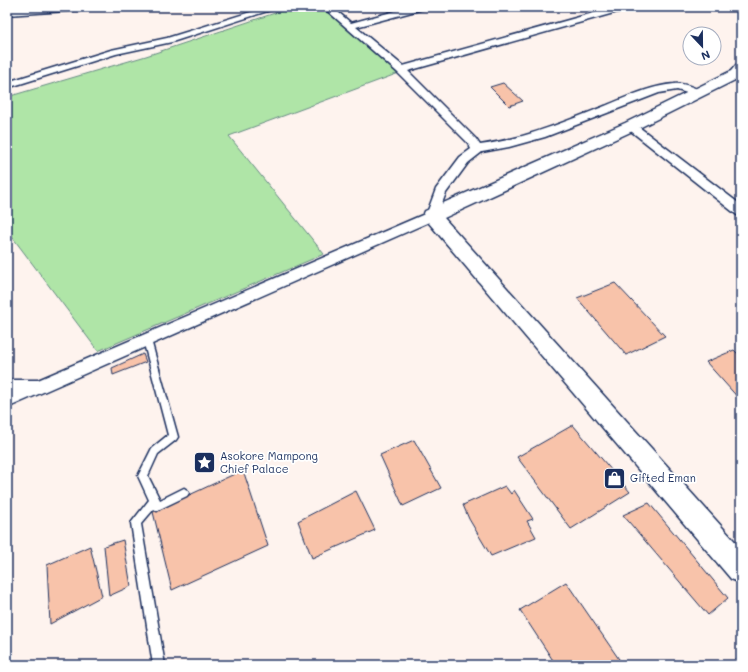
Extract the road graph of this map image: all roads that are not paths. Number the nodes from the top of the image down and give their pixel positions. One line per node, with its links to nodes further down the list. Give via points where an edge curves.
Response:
1 (81, 7): 7 (street)
2 (276, 7): 12 (street)
3 (327, 7): 9 (street)
4 (420, 7): 9 (street)
5 (587, 7): 8 (street)
6 (625, 7): 8 (street)
7 (7, 12)
8 (599, 15): 11 (street)
9 (348, 26): 11 (street)
10 (741, 68): 13 (street, via 736,74)
11 (402, 70): 15 (street)
12 (7, 85)
13 (697, 93): 14 (street); 15 (street, via 674,87 619,104 542,135)
14 (631, 126): 16 (street); 17 (street)
15 (477, 149): 17 (street, via 464,160 440,192)
16 (741, 212)
17 (432, 216): 18 (street); 24 (street)
18 (147, 340): 19 (street); 23 (lane, via 174,437 155,452 143,476)
19 (44, 385): 20 (street); 21 (street)
20 (7, 387)
21 (7, 401)
22 (184, 493): 23 (lane, via 157,506)
23 (155, 500): 25 (lane, via 136,523)
24 (741, 569)
25 (159, 665)

